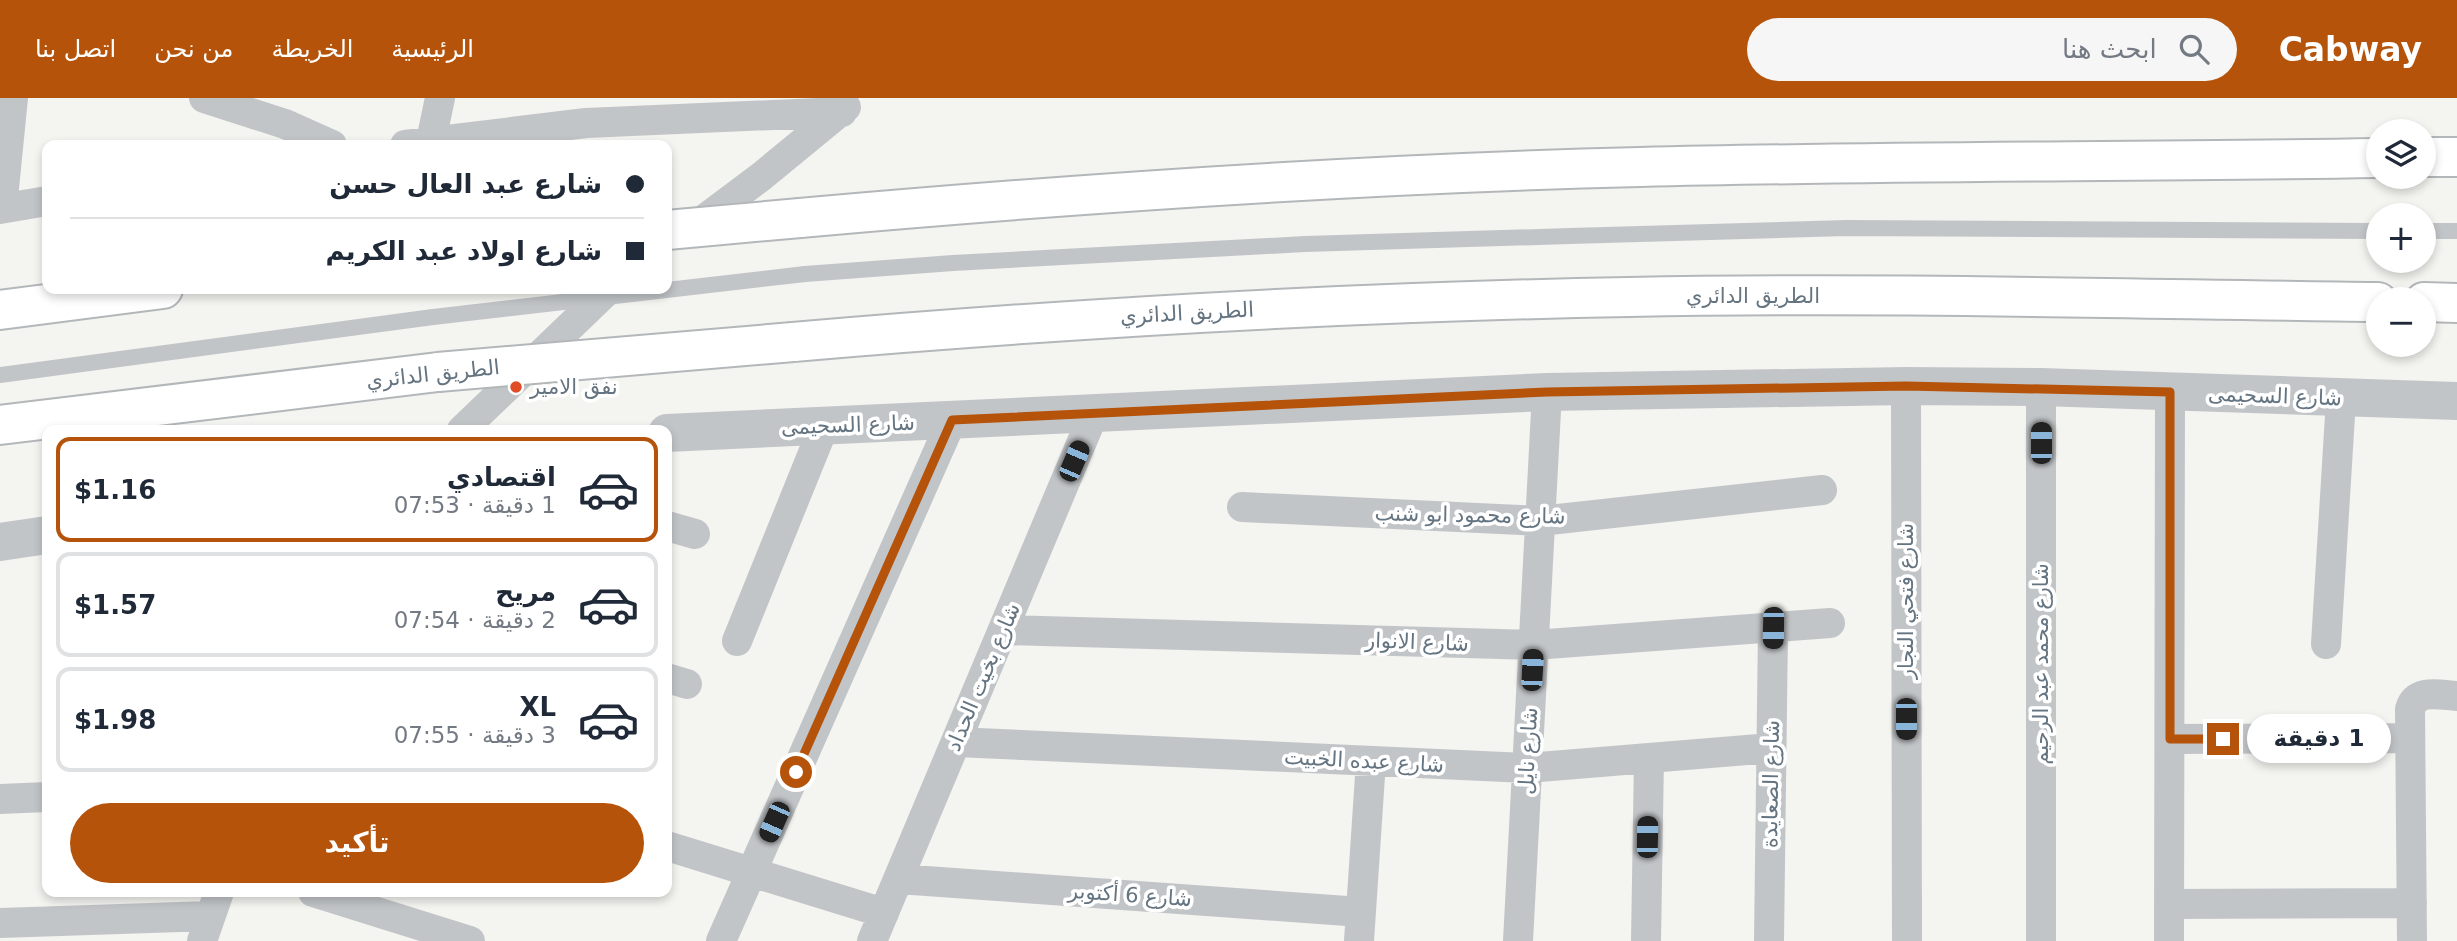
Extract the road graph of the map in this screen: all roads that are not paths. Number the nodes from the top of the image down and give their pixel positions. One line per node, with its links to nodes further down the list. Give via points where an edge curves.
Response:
1 (13, 98): 14 (street)
2 (204, 98): 6 (street)
3 (440, 98): 8 (street)
4 (847, 105): 5 (street); 19 (street)
5 (588, 110): 9 (street)
6 (288, 111): 7 (street)
7 (326, 140)
8 (419, 140)
9 (433, 140)
10 (2436, 157): 11 (highway)
11 (2457, 157)
12 (2366, 158): 15 (highway, bridge, via 1455,173 1009,199)
13 (42, 202): 14 (street)
14 (1, 209)
15 (672, 230)
16 (2366, 231): 20 (lane, bridge, via 1846,228 1305,244 953,263)
17 (2436, 231): 18 (lane)
18 (2457, 231)
19 (672, 242)
20 (672, 289)
21 (124, 294): 27 (highway)
22 (604, 294): 38 (street)
23 (632, 294): 28 (lane, bridge)
24 (2366, 302): 37 (highway, الطريق الدائري, bridge, via 1634,296 1213,311 1002,324 438,372)
25 (2436, 302): 26 (highway)
26 (2457, 303)
27 (0, 310)
28 (0, 375)
29 (1906, 386): 30 (street, شارع السحيمى); 31 (street, شارع السحيمى); 81 (street, شارع فتحي النجار)
30 (2041, 387): 32 (street, شارع السحيمى); 82 (street, شارع محمد عبد الرحيم)
31 (1547, 392): 35 (street, شارع السحيمى); 43 (street, شارع نايل)
32 (2170, 392): 33 (street, شارع السحيمى); 56 (street)
33 (2341, 399): 34 (street, شارع السحيمى); 52 (street)
34 (2457, 401)
35 (1094, 413): 36 (street, شارع السحيمى); 50 (street, شارع بخيت الحداد)
36 (952, 420): 39 (street, شارع السحيمى); 65 (street)
37 (0, 425)
38 (467, 425)
39 (824, 426): 40 (street, شارع السحيمى); 51 (street)
40 (672, 433)
41 (1822, 491): 43 (street, شارع محمود ابو شنب)
42 (1242, 507): 43 (street, شارع محمود ابو شنب)
43 (1540, 521): 53 (street, شارع نايل)
44 (672, 527): 45 (street)
45 (695, 534)
46 (42, 537): 47 (street)
47 (0, 542)
48 (1830, 623): 49 (street, شارع الانوار)
49 (1773, 628): 53 (street, شارع الانوار); 58 (street, شارع الصعايدة)
50 (1003, 630): 53 (street, شارع الانوار); 57 (street, شارع بخيت الحداد)
51 (737, 641)
52 (2326, 644)
53 (1534, 645): 61 (street, شارع نايل)
54 (2457, 696): 55 (street, via 2416,697 2411,705)
55 (2410, 738): 56 (street); 68 (street)
56 (2170, 739): 69 (street)
57 (956, 742): 60 (street, شارع عبده الخبيت); 66 (street, شارع بخيت الحداد)
58 (1771, 748): 59 (street, شارع عبده الخبيت); 80 (street, شارع الصعايدة)
59 (1649, 758): 61 (street, شارع عبده الخبيت); 79 (street)
60 (1371, 761): 61 (street, شارع عبده الخبيت); 70 (street)
61 (1527, 768): 78 (street, شارع نايل)
62 (42, 797): 63 (street)
63 (0, 799)
64 (672, 848): 65 (street)
65 (752, 872): 71 (street); 75 (street)
66 (898, 879): 70 (street, شارع 6 أكتوبر); 71 (street, شارع بخيت الحداد)
67 (329, 897): 74 (street)
68 (2412, 903): 69 (street); 84 (street)
69 (2169, 904): 83 (street)
70 (1361, 912): 77 (street)
71 (884, 913): 76 (street, شارع بخيت الحداد)
72 (210, 916): 73 (street)
73 (0, 923)
74 (470, 941)
75 (721, 941)
76 (872, 941)
77 (1359, 941)
78 (1518, 941)
79 (1646, 941)
80 (1769, 941)
81 (1907, 941)
82 (2041, 941)
83 (2169, 941)
84 (2412, 941)

